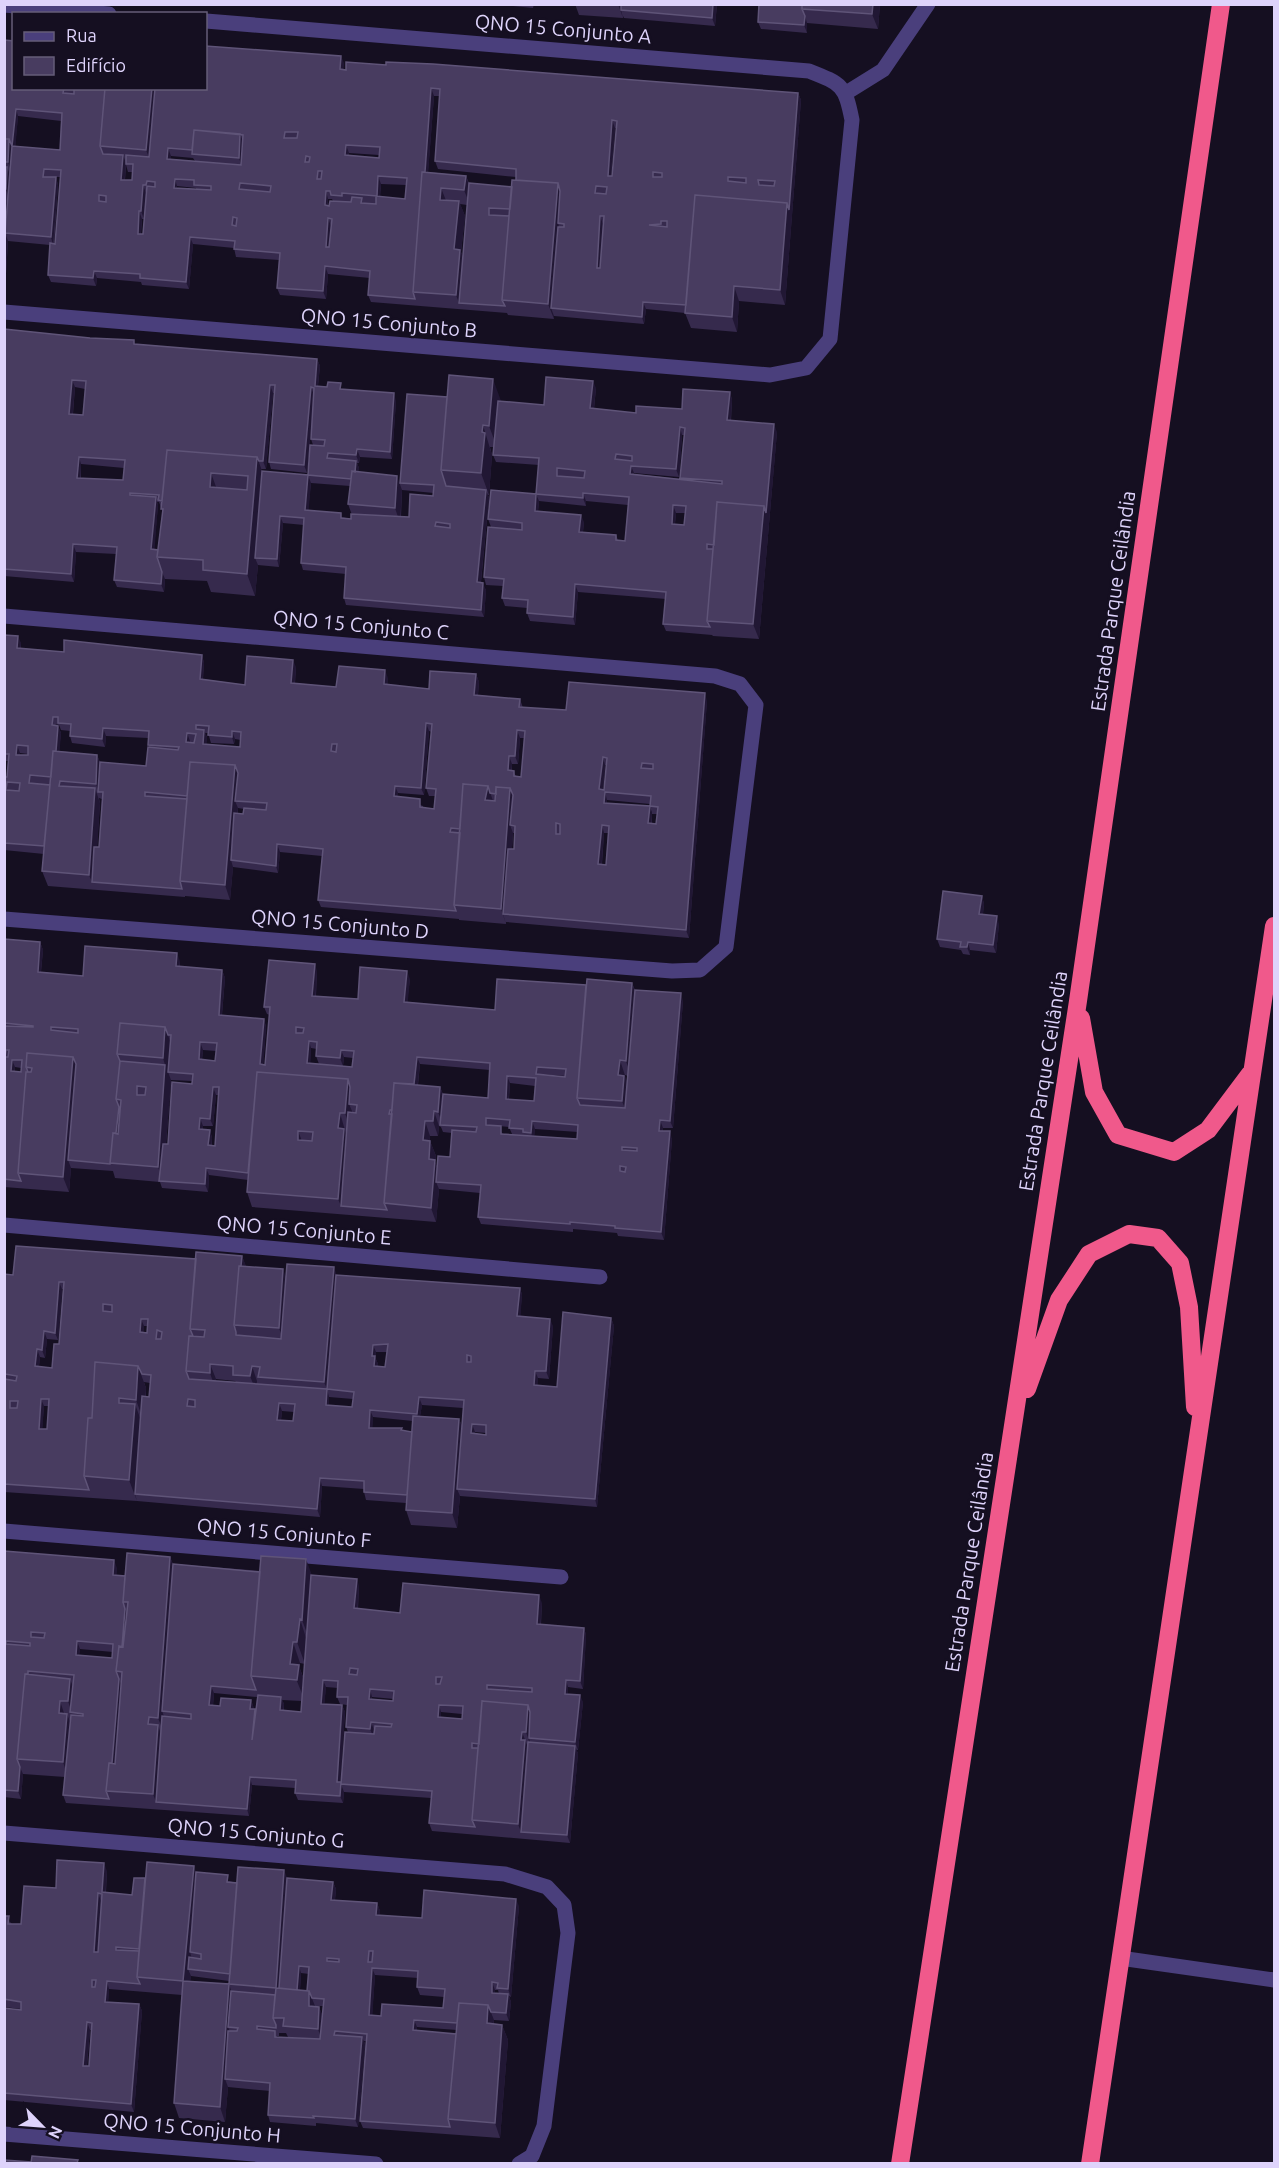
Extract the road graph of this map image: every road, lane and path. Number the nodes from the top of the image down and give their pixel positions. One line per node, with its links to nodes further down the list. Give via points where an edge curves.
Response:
1 (928, 4): 6 (street, via 883,70)
2 (1221, 4): 12 (highway, Estrada Parque Ceilândia)
3 (4, 5): 4 (street)
4 (86, 12)
5 (207, 21): 6 (street, QNO 15 Conjunto A, via 809,70 835,81)
6 (846, 93): 7 (street, QNO 15 Conjunto B, via 852,120 830,339 806,368 770,375)
7 (4, 312)
8 (4, 616): 11 (street, QNO 15 Conjunto C, via 715,676 740,684 756,705 726,946 700,970)
9 (4, 919): 11 (street, QNO 15 Conjunto D)
10 (1275, 926): 13 (highway)
11 (672, 971)
12 (1078, 1001): 13 (highway, via 1094,1092 1118,1135 1174,1152 1208,1130); 16 (highway, Estrada Parque Ceilândia)
13 (1252, 1072): 17 (highway)
14 (4, 1225): 15 (street, QNO 15 Conjunto E)
15 (600, 1277)
16 (1013, 1428): 17 (highway, via 1059,1300 1089,1254 1129,1234 1158,1239 1180,1263 1189,1306); 26 (highway, Estrada Parque Ceilândia)
17 (1197, 1444): 21 (highway)
18 (4, 1531): 19 (street, QNO 15 Conjunto F)
19 (561, 1577)
20 (4, 1833): 25 (street, QNO 15 Conjunto G, via 505,1874 547,1887 564,1905 568,1933 544,2126 532,2156)
21 (1120, 1958): 22 (street); 27 (highway)
22 (1275, 1980)
23 (4, 2133): 24 (street, QNO 15 Conjunto H)
24 (376, 2163)
25 (519, 2163)
26 (900, 2163)
27 (1090, 2163)

